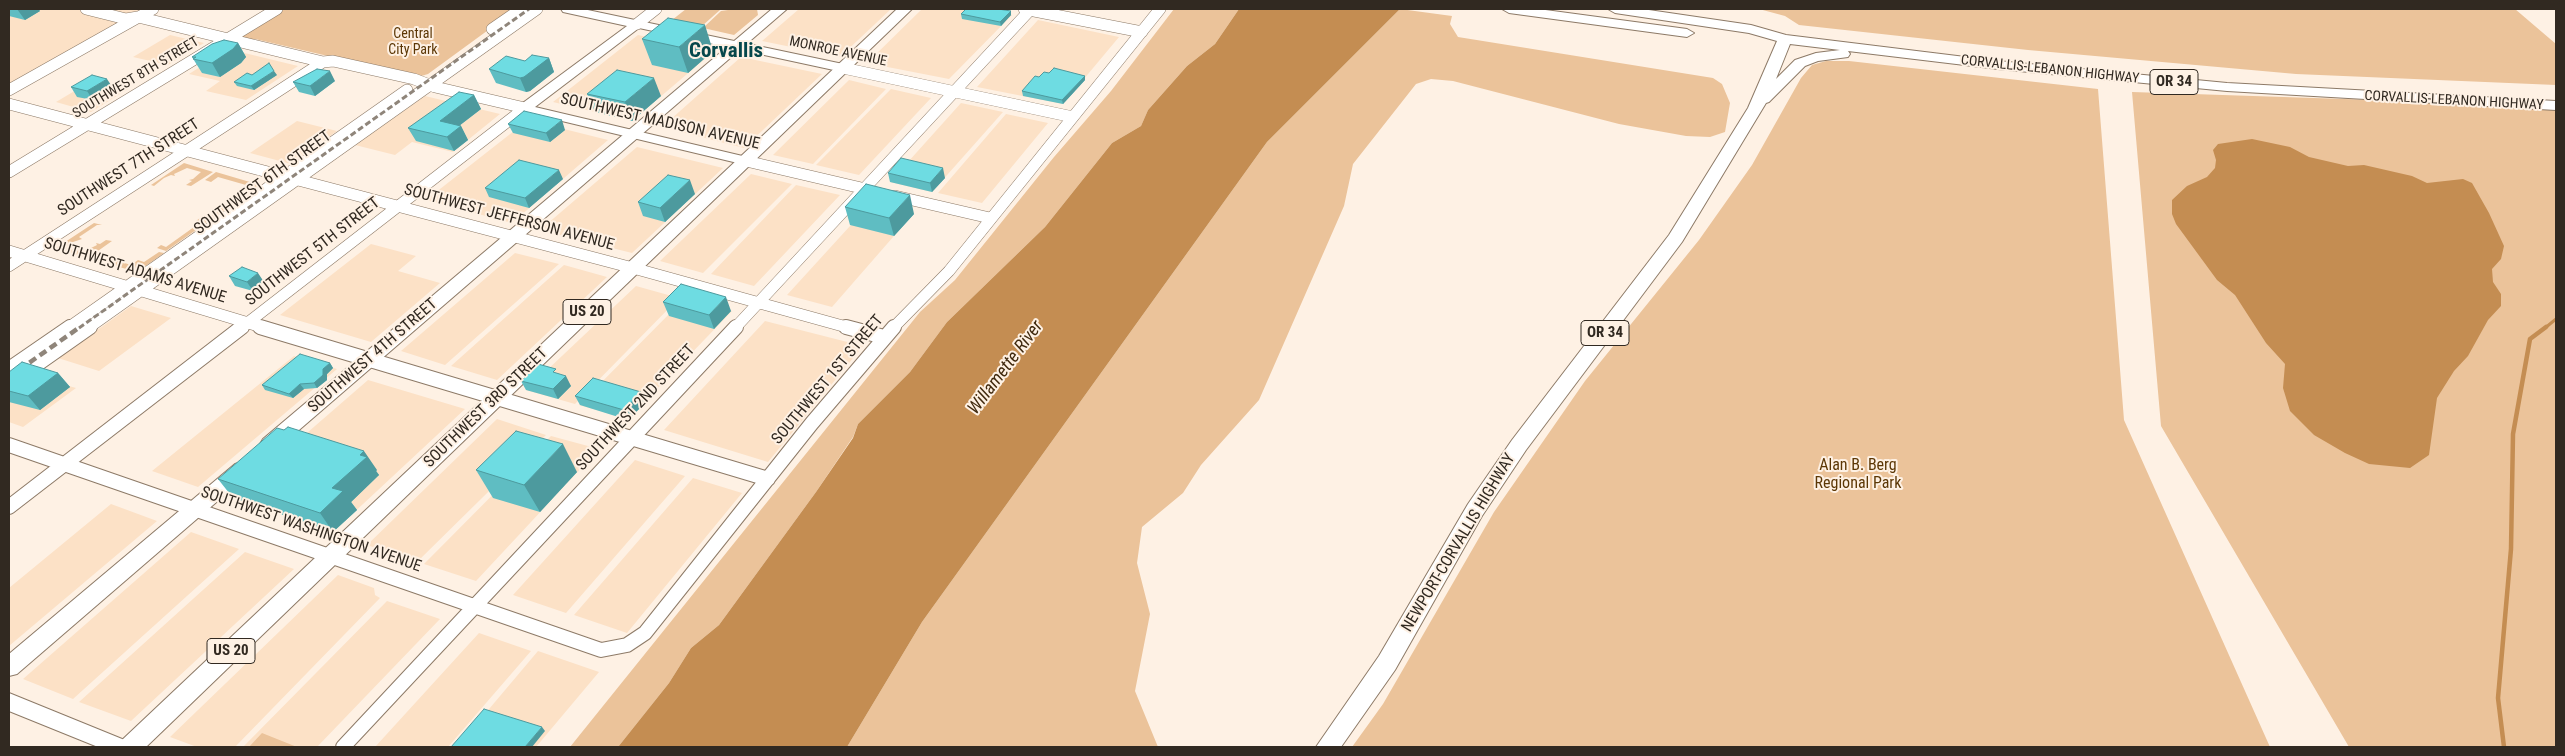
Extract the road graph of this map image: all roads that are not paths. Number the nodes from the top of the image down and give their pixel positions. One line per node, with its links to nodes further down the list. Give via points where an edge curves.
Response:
1 (86, 9): 15 (street, SOUTHWEST MADISON AVENUE, via 126,19)
2 (131, 9): 15 (street, via 140,11)
3 (153, 9): 15 (street)
4 (277, 9): 18 (street, SOUTHWEST 8TH STREET)
5 (520, 9): 24 (street, SOUTHWEST 6TH STREET)
6 (537, 9): 24 (street, SOUTHWEST 6TH STREET)
7 (567, 9): 16 (main road, MONROE AVENUE)
8 (656, 9): 16 (street)
9 (780, 9): 20 (highway)
10 (905, 9): 23 (highway, US 20)
11 (1028, 9): 17 (street); 26 (street, SOUTHWEST 2ND STREET)
12 (1160, 9): 17 (street, SOUTHWEST 1ST STREET)
13 (1509, 9): 19 (highway, via 1752,42)
14 (1615, 9): 19 (highway, CORVALLIS-LEBANON HIGHWAY, via 1751,29)
15 (138, 18): 18 (street, SOUTHWEST MADISON AVENUE); 25 (street)
16 (637, 24): 20 (main road, MONROE AVENUE); 29 (main road, SOUTHWEST 5TH STREET)
17 (1142, 32): 31 (street, SOUTHWEST 1ST STREET)
18 (228, 39): 22 (street, SOUTHWEST MADISON AVENUE); 32 (street, SOUTHWEST 8TH STREET)
19 (1785, 39): 21 (highway, CORVALLIS-LEBANON HIGHWAY / OR 34); 30 (highway, NEWPORT-CORVALLIS HIGHWAY / OR 34)
20 (737, 46): 23 (main road, MONROE AVENUE); 33 (highway, SOUTHWEST 4TH STREET)
21 (1894, 53): 28 (highway, CORVALLIS-LEBANON HIGHWAY / OR 34, via 2227,87); 30 (highway, OR 34, via 1825,55 1806,60 1792,69)
22 (323, 62): 24 (street, SOUTHWEST MADISON AVENUE, via 332,61); 34 (street, SOUTHWEST 7TH STREET)
23 (843, 68): 26 (street, MONROE AVENUE); 35 (highway, SOUTHWEST 3RD STREET / US 20)
24 (424, 83): 29 (street, SOUTHWEST MADISON AVENUE); 37 (street, SOUTHWEST 6TH STREET); 38 (street, SOUTHWEST 6TH STREET)
25 (9, 90)
26 (953, 92): 31 (street, MONROE AVENUE); 39 (street, SOUTHWEST 2ND STREET)
27 (9, 104): 32 (street, SOUTHWEST JEFFERSON AVENUE)
28 (2556, 106)
29 (525, 108): 33 (main road, SOUTHWEST MADISON AVENUE); 40 (street, SOUTHWEST 5TH STREET)
30 (1756, 108): 70 (highway, NEWPORT-CORVALLIS HIGHWAY / OR 34, via 1676,238 1519,445 1475,510 1387,663)
31 (1072, 117): 41 (street, SOUTHWEST 1ST STREET)
32 (87, 124): 34 (street, SOUTHWEST JEFFERSON AVENUE); 36 (street, SOUTHWEST 8TH STREET)
33 (634, 134): 35 (main road, SOUTHWEST MADISON AVENUE); 42 (highway, SOUTHWEST 4TH STREET)
34 (186, 150): 37 (street, SOUTHWEST JEFFERSON AVENUE); 44 (street, SOUTHWEST 7TH STREET)
35 (746, 161): 39 (street, SOUTHWEST MADISON AVENUE); 46 (highway, SOUTHWEST 3RD STREET / US 20)
36 (9, 172)
37 (282, 175): 38 (street, SOUTHWEST JEFFERSON AVENUE); 47 (street, SOUTHWEST 6TH STREET)
38 (297, 179): 40 (street, SOUTHWEST JEFFERSON AVENUE); 48 (street, SOUTHWEST 6TH STREET)
39 (864, 188): 41 (street, SOUTHWEST MADISON AVENUE); 49 (street, SOUTHWEST 2ND STREET)
40 (399, 206): 42 (street, SOUTHWEST JEFFERSON AVENUE); 50 (street, SOUTHWEST 5TH STREET)
41 (990, 218): 51 (street, SOUTHWEST 1ST STREET, via 949,271)
42 (513, 236): 46 (street, SOUTHWEST JEFFERSON AVENUE); 52 (highway, SOUTHWEST 4TH STREET)
43 (9, 251): 44 (street, SOUTHWEST ADAMS AVENUE)
44 (24, 256): 45 (street, SOUTHWEST 7TH STREET); 47 (street, SOUTHWEST ADAMS AVENUE)
45 (9, 266)
46 (633, 268): 49 (street, SOUTHWEST JEFFERSON AVENUE); 55 (highway, SOUTHWEST 3RD STREET / US 20)
47 (126, 286): 48 (street, SOUTHWEST ADAMS AVENUE); 53 (street, SOUTHWEST 6TH STREET)
48 (140, 291): 50 (street, SOUTHWEST ADAMS AVENUE); 54 (street, SOUTHWEST 6TH STREET)
49 (759, 302): 51 (street, SOUTHWEST JEFFERSON AVENUE); 56 (street, SOUTHWEST 2ND STREET)
50 (247, 323): 52 (street, SOUTHWEST ADAMS AVENUE); 58 (street, SOUTHWEST 5TH STREET)
51 (884, 337): 59 (street, SOUTHWEST 1ST STREET)
52 (369, 360): 55 (street, SOUTHWEST ADAMS AVENUE); 61 (highway, SOUTHWEST 4TH STREET)
53 (9, 369)
54 (9, 384)
55 (496, 398): 56 (street, SOUTHWEST ADAMS AVENUE); 62 (highway, SOUTHWEST 3RD STREET / US 20)
56 (633, 438): 59 (street, SOUTHWEST ADAMS AVENUE); 63 (street, SOUTHWEST 2ND STREET)
57 (9, 445): 58 (street, SOUTHWEST WASHINGTON AVENUE)
58 (64, 463): 60 (street, SOUTHWEST 5TH STREET); 61 (street, SOUTHWEST WASHINGTON AVENUE)
59 (768, 479): 64 (street, SOUTHWEST 1ST STREET, via 644,633 627,645)
60 (9, 507)
61 (194, 509): 62 (street, SOUTHWEST WASHINGTON AVENUE); 65 (highway, SOUTHWEST 4TH STREET)
62 (332, 556): 63 (street, SOUTHWEST WASHINGTON AVENUE); 68 (highway, SOUTHWEST 3RD STREET / US 20)
63 (476, 606): 64 (street, SOUTHWEST WASHINGTON AVENUE); 69 (street, SOUTHWEST 2ND STREET)
64 (601, 650)
65 (9, 668)
66 (9, 702): 67 (main road)
67 (120, 747)
68 (130, 747)
69 (342, 747)
70 (1328, 747)

